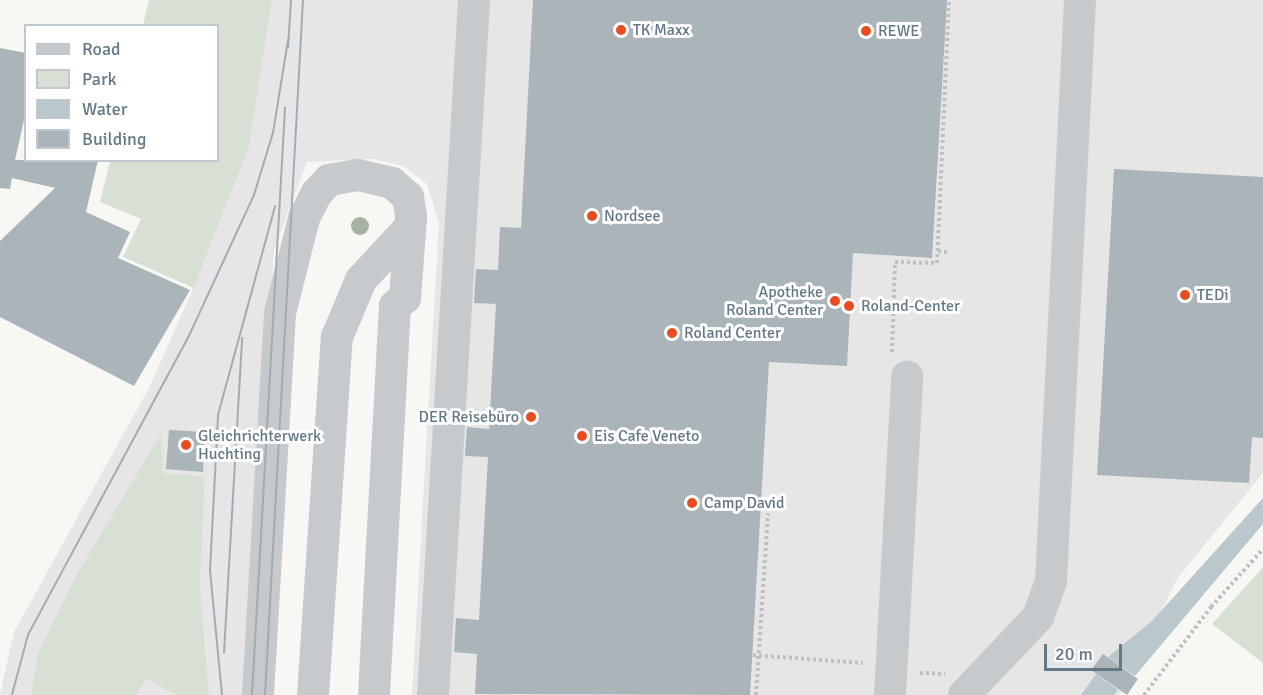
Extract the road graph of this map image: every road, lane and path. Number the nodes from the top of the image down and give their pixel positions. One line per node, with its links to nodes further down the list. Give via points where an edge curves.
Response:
1 (474, 0): 10 (lane)
2 (1080, 0): 16 (lane, via 1051,581 1038,617)
3 (950, 1): 5 (path)
4 (408, 229): 11 (lane, via 408,197 392,183 358,175 329,180 304,218 280,313); 12 (lane, via 361,280 337,337); 13 (lane, via 405,298 395,306)
5 (938, 251): 6 (path); 7 (path, via 937,263 896,262)
6 (947, 252)
7 (899, 371): 15 (lane)
8 (768, 513): 14 (path)
9 (1263, 549): 17 (path, via 1210,607)
10 (432, 694)
11 (258, 695)
12 (313, 695)
13 (374, 695)
14 (756, 695)
15 (890, 695)
16 (964, 695)
17 (1144, 695)

